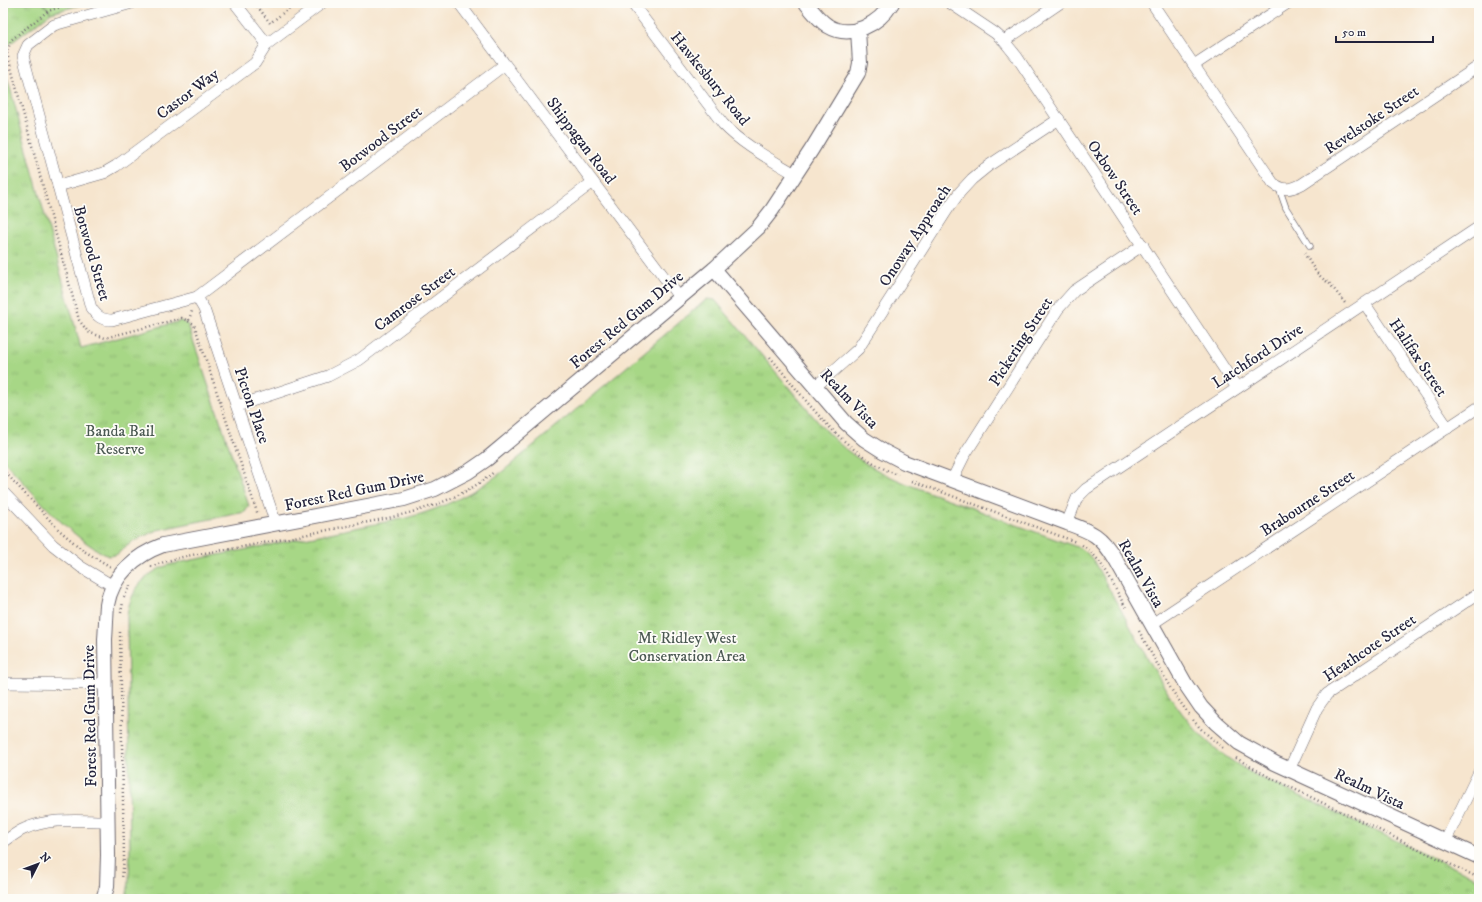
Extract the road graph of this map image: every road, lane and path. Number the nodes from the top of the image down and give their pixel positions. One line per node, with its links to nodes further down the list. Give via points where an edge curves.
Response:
1 (74, 3): 49 (path, via 48,11 11,40 7,53 79,320 88,332 105,338 182,318 194,324 257,509)
2 (132, 3): 24 (street, Botwood Street, via 54,25 28,45 23,56)
3 (236, 3): 17 (street)
4 (255, 3): 5 (path, via 270,23)
5 (296, 3)
6 (322, 3): 17 (street, Castor Way)
7 (458, 3): 18 (street, Shippagan Road)
8 (632, 3): 22 (street, Hawkesbury Road, via 727,127 740,139)
9 (806, 3): 15 (street, via 828,26 840,30)
10 (892, 3): 15 (street, via 875,22)
11 (950, 3): 16 (street, Oxbow Street)
12 (1060, 3): 16 (street)
13 (1152, 3): 19 (street)
14 (1288, 3): 19 (street)
15 (858, 30): 22 (street, Forest Red Gum Drive, via 858,73)
16 (1004, 41): 21 (street, Oxbow Street)
17 (267, 44): 24 (street, Castor Way, via 254,63 116,166 104,173)
18 (504, 65): 23 (street, Shippagan Road); 31 (street, Botwood Street)
19 (1194, 65): 25 (street, via 1273,183)
20 (1479, 66): 25 (street, Revelstoke Street, via 1302,184 1293,189)
21 (1058, 119): 27 (street, Oxbow Street); 36 (street, Onoway Approach, via 972,179 949,207 858,348)
22 (795, 174): 30 (street, Forest Red Gum Drive, via 758,228)
23 (593, 182): 32 (street, Shippagan Road); 38 (street, Camrose Street, via 359,360 328,376)
24 (58, 186): 31 (street, Botwood Street, via 91,308 100,319 112,320)
25 (1279, 188): 28 (lane, via 1286,208)
26 (1479, 227): 33 (street, Latchford Drive)
27 (1142, 245): 37 (street, Oxbow Street); 45 (street, Pickering Street, via 1074,291 1058,309 964,456)
28 (1310, 246)
29 (1304, 253): 34 (path, via 1316,272 1334,289)
30 (714, 269): 32 (street, Forest Red Gum Drive); 36 (street, Realm Vista)
31 (196, 297): 38 (street, Picton Place, via 204,309)
32 (679, 297): 48 (street, Forest Red Gum Drive, via 487,459 468,472 435,490 404,499)
33 (1365, 304): 34 (street, Latchford Drive); 40 (street, Halifax Street)
34 (1351, 312): 37 (street, Latchford Drive)
35 (768, 355): 43 (path, via 835,434 872,463)
36 (815, 387): 45 (street, Realm Vista, via 846,423 864,439 904,462)
37 (1237, 388): 47 (street, Latchford Drive, via 1080,493)
38 (237, 406): 48 (street, Picton Place)
39 (1479, 407): 40 (street, Brabourne Street)
40 (1448, 428): 57 (street, Brabourne Street)
41 (497, 469): 50 (path, via 462,494 434,506 407,514)
42 (3, 470): 52 (path, via 59,530)
43 (904, 478)
44 (910, 480): 55 (path, via 1090,549)
45 (952, 480): 47 (street, Realm Vista)
46 (3, 492): 53 (street, via 53,545)
47 (1067, 523): 57 (street, Realm Vista, via 1091,532 1109,548)
48 (276, 524): 49 (street, Forest Red Gum Drive)
49 (260, 527): 50 (path); 52 (street, Forest Red Gum Drive, via 148,550)
50 (263, 543): 51 (path, via 167,560)
51 (147, 569)
52 (121, 574): 53 (street, Forest Red Gum Drive); 56 (path, via 132,583 123,599)
53 (113, 586): 61 (street, Forest Red Gum Drive, via 107,604)
54 (1479, 593): 64 (street, Heathcote Street, via 1327,694 1317,708)
55 (1128, 612)
56 (120, 619)
57 (1152, 624): 64 (street, Realm Vista, via 1186,685 1206,712 1239,743)
58 (120, 627): 71 (path, via 124,857)
59 (1138, 631): 62 (path, via 1184,710)
60 (3, 683): 61 (street)
61 (105, 684): 66 (street, Forest Red Gum Drive)
62 (1227, 752)
63 (1233, 756): 70 (path, via 1269,777)
64 (1289, 770): 68 (street, Realm Vista)
65 (1479, 772): 68 (street)
66 (108, 821): 67 (street, via 52,821 23,829); 72 (street, Forest Red Gum Drive, via 107,887)
67 (3, 842)
68 (1445, 842): 69 (street, Realm Vista)
69 (1479, 857)
70 (1479, 878)
71 (122, 881)
72 (103, 899)

